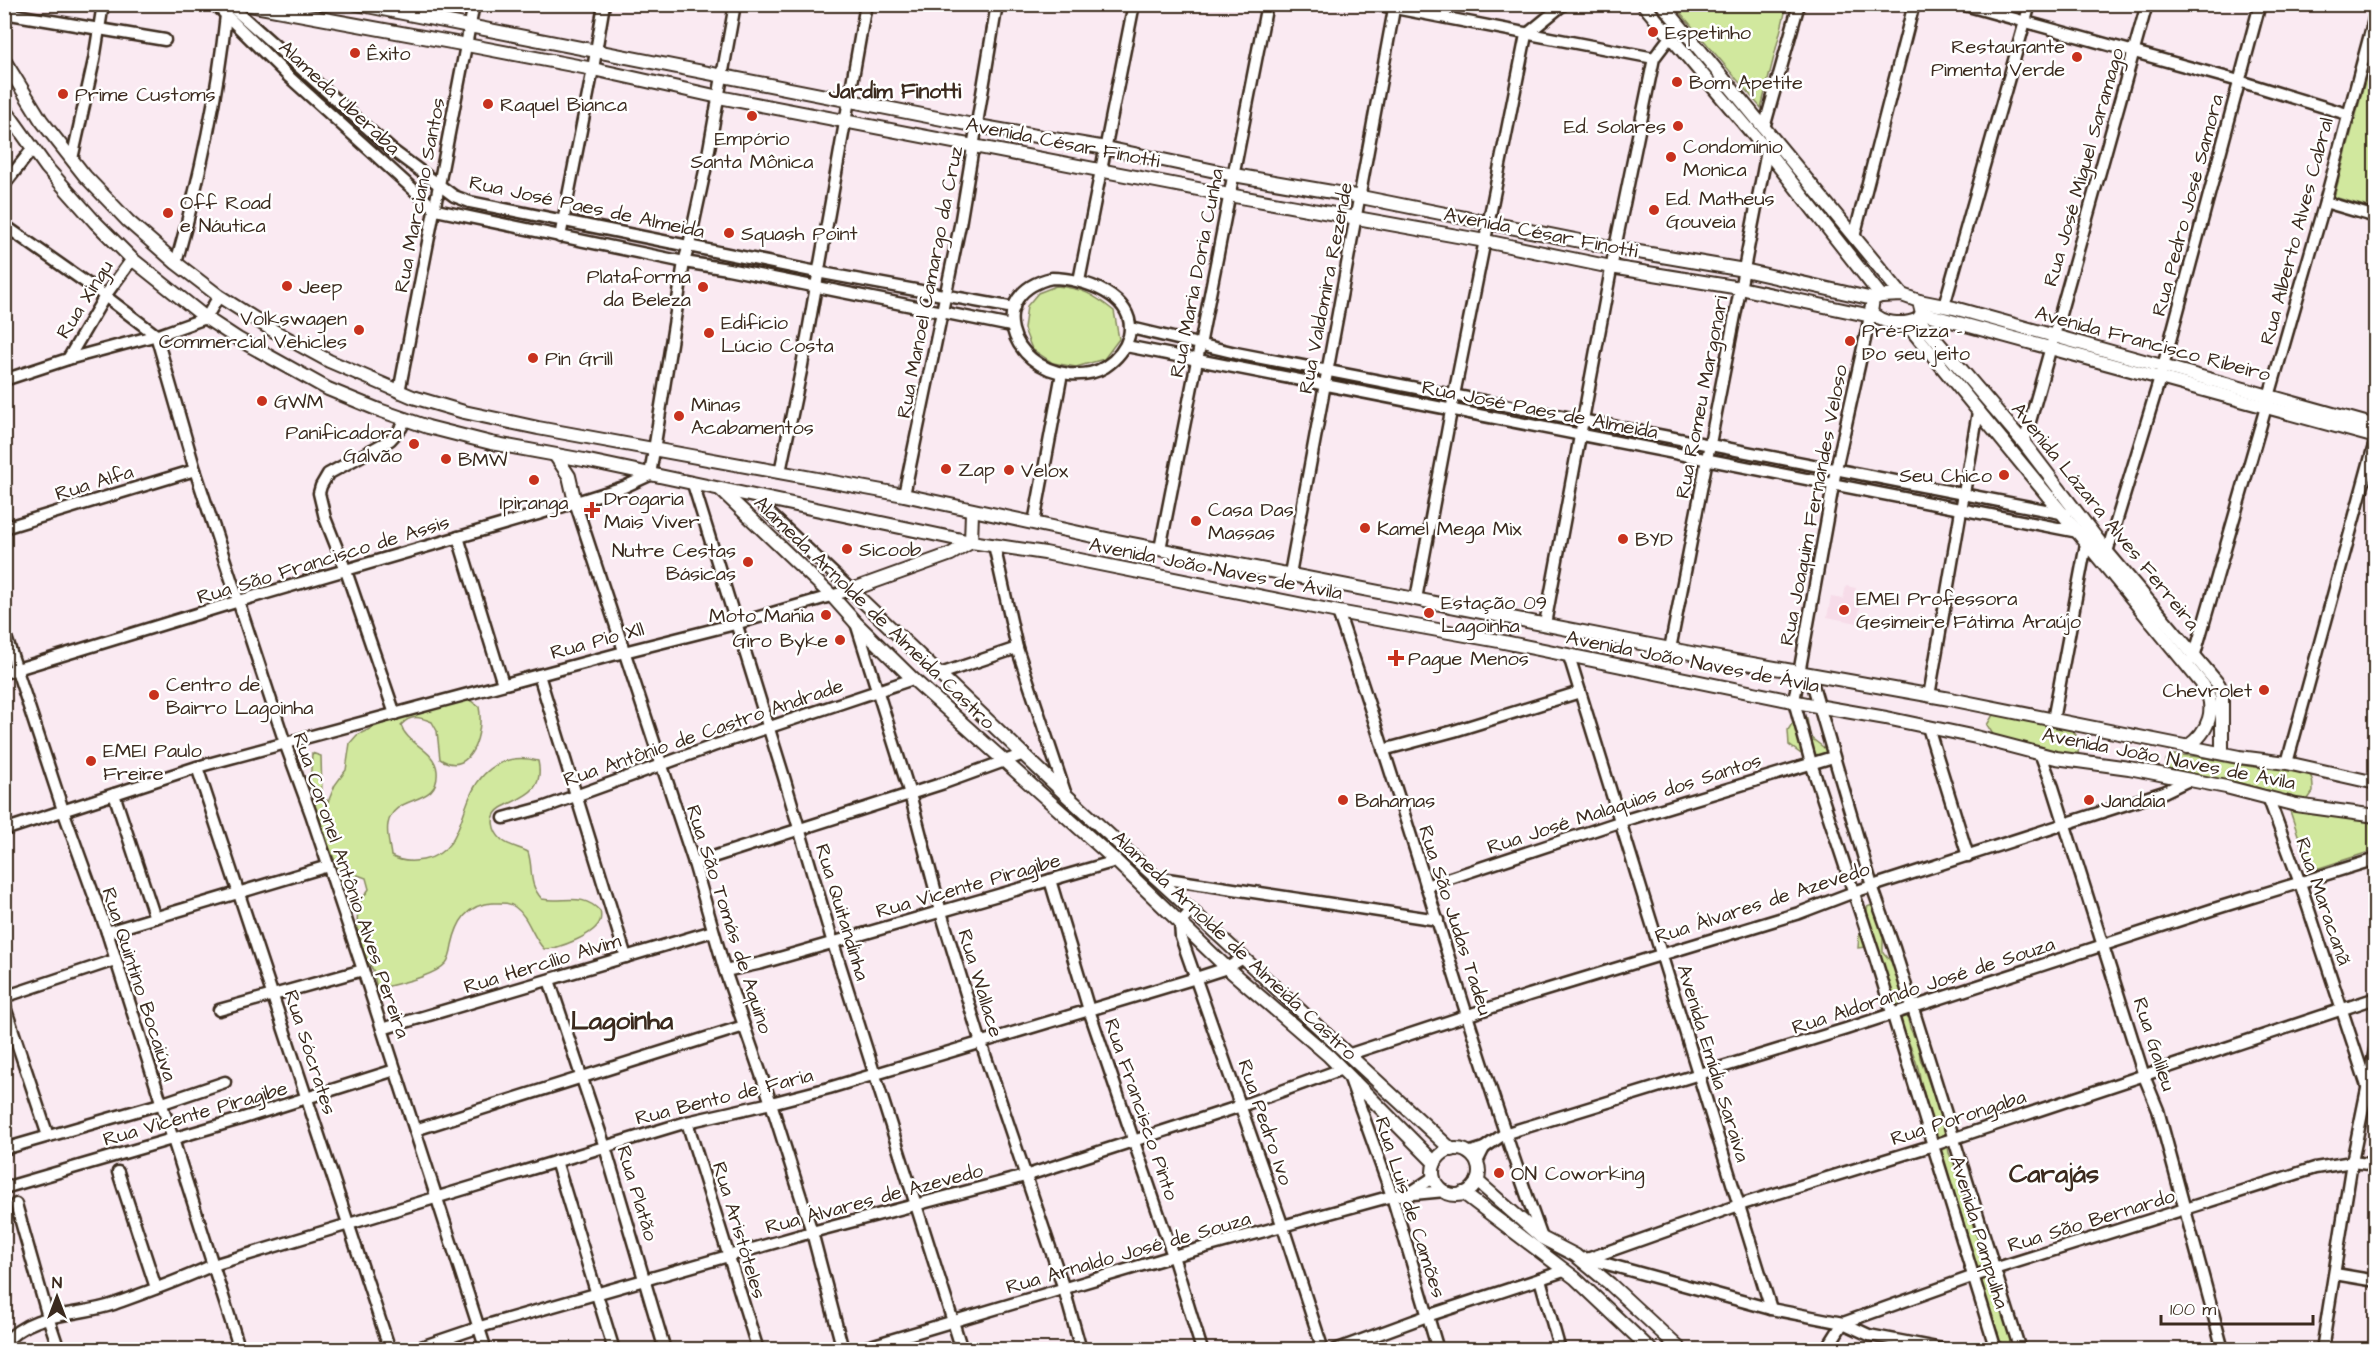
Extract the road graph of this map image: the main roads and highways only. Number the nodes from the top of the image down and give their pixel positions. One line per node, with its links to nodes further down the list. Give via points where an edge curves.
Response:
1 (357, 4): 10 (main road, Avenida César Finotti, via 1744,270)
2 (1643, 4): 7 (main road)
3 (1662, 4): 6 (main road)
4 (228, 8): 10 (main road, Avenida César Finotti, via 467,45 719,97 1611,267)
5 (4, 60): 20 (main road, Avenida João Naves de Ávila, via 35,111 85,176 128,221 219,296 329,361 399,392 498,420 904,495)
6 (1715, 68): 7 (main road); 9 (main road)
7 (1705, 77): 10 (main road, via 1767,152)
8 (4, 108): 17 (main road, Avenida João Naves de Ávila, via 67,192 132,259 238,339 309,379 406,419 454,435)
9 (1902, 295): 10 (main road); 11 (main road)
10 (1874, 308): 12 (main road)
11 (1920, 311): 12 (main road); 13 (main road, Avenida Francisco Ribeiro); 13 (main road, Avenida Francisco Ribeiro, via 1944,306); 23 (main road, Avenida Lázara Alves Ferreira)
12 (1906, 323): 23 (main road, Avenida Lázara Alves Ferreira, via 2086,544)
13 (2053, 342): 14 (main road, Avenida Francisco Ribeiro)
14 (2268, 401): 15 (main road, Avenida Francisco Ribeiro); 16 (main road, Avenida Francisco Ribeiro)
15 (2376, 426)
16 (2376, 438)
17 (555, 455): 18 (main road, Avenida João Naves de Ávila); 19 (main road, via 569,476)
18 (721, 490): 21 (main road, Avenida João Naves de Ávila); 29 (main road, Alameda Arnolde de Almeida Castro, via 913,679 1345,1072)
19 (575, 502)
20 (972, 512): 21 (main road); 24 (main road, Avenida João Naves de Ávila)
21 (971, 542): 22 (main road, Rua Pio Xll, via 951,554); 27 (main road, Avenida João Naves de Ávila, via 1928,727 2056,758 2128,768 2296,804)
22 (851, 590): 28 (main road, Alameda Arnolde de Almeida Castro, via 1154,877)
23 (2190, 661): 24 (main road, Avenida Lázara Alves Ferreira, via 2211,707 2204,730); 25 (main road, Avenida Lázara Alves Ferreira, via 2214,679 2221,691)
24 (2187, 747): 25 (main road, Avenida João Naves de Ávila)
25 (2222, 753): 26 (main road, Avenida João Naves de Ávila)
26 (2376, 783)
27 (2376, 816)
28 (1452, 1150): 29 (main road); 30 (main road, via 1473,1158 1479,1170)
29 (1435, 1163): 31 (main road, via 1437,1184 1445,1191)
30 (1477, 1181): 31 (main road); 33 (main road, via 1542,1238 1581,1257)
31 (1463, 1193): 32 (main road, via 1575,1278)
32 (1652, 1350)
33 (1681, 1350)

